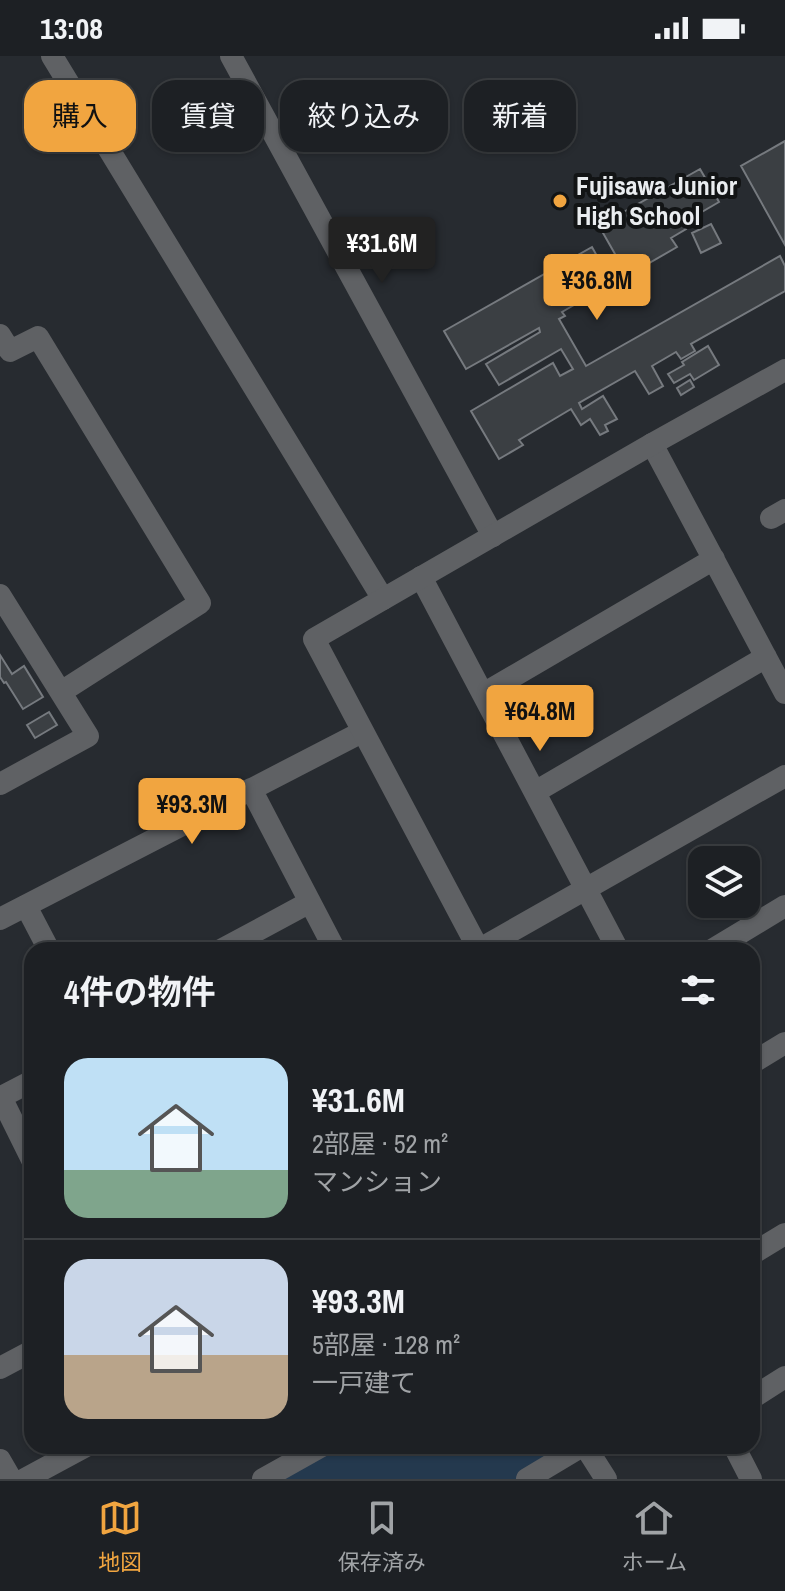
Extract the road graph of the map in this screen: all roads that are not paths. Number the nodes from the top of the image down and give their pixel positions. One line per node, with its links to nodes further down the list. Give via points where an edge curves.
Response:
1 (52, 56): 10 (street)
2 (231, 56): 6 (street)
3 (0, 335): 12 (street, via 10,351 38,337 200,603)
4 (785, 370): 5 (street)
5 (652, 444): 6 (street); 7 (street)
6 (493, 536): 8 (street)
7 (714, 559): 11 (street); 14 (street)
8 (421, 577): 10 (street); 14 (street)
9 (0, 595): 12 (street)
10 (383, 599): 15 (street, via 314,639)
11 (766, 657): 13 (street); 19 (street)
12 (61, 692): 17 (street, via 88,736)
13 (785, 693)
14 (483, 694): 19 (street)
15 (362, 732): 18 (street); 28 (street)
16 (785, 776): 20 (street)
17 (0, 784)
18 (251, 789): 21 (street); 22 (street)
19 (535, 792): 20 (street)
20 (585, 888): 29 (street); 30 (street)
21 (310, 902): 26 (street); 27 (street)
22 (26, 906): 24 (street); 25 (street)
23 (785, 906): 31 (street)
24 (2, 914)
25 (45, 942)
26 (236, 942)
27 (331, 942)
28 (474, 942)
29 (492, 942)
30 (614, 942)
31 (725, 942)
32 (785, 1043): 33 (street)
33 (760, 1058)
34 (24, 1085): 35 (street, via 1,1097)
35 (24, 1144)
36 (785, 1234): 37 (street)
37 (760, 1249)
38 (24, 1355): 39 (street)
39 (0, 1368)
40 (785, 1377): 41 (street)
41 (760, 1393)
42 (71, 1454): 49 (street)
43 (303, 1454): 50 (street)
44 (570, 1454): 51 (street)
45 (589, 1454): 52 (street)
46 (738, 1454): 53 (street)
47 (0, 1460): 48 (street)
48 (11, 1479)
49 (25, 1479)
50 (263, 1479)
51 (527, 1479)
52 (606, 1479)
53 (751, 1479)

